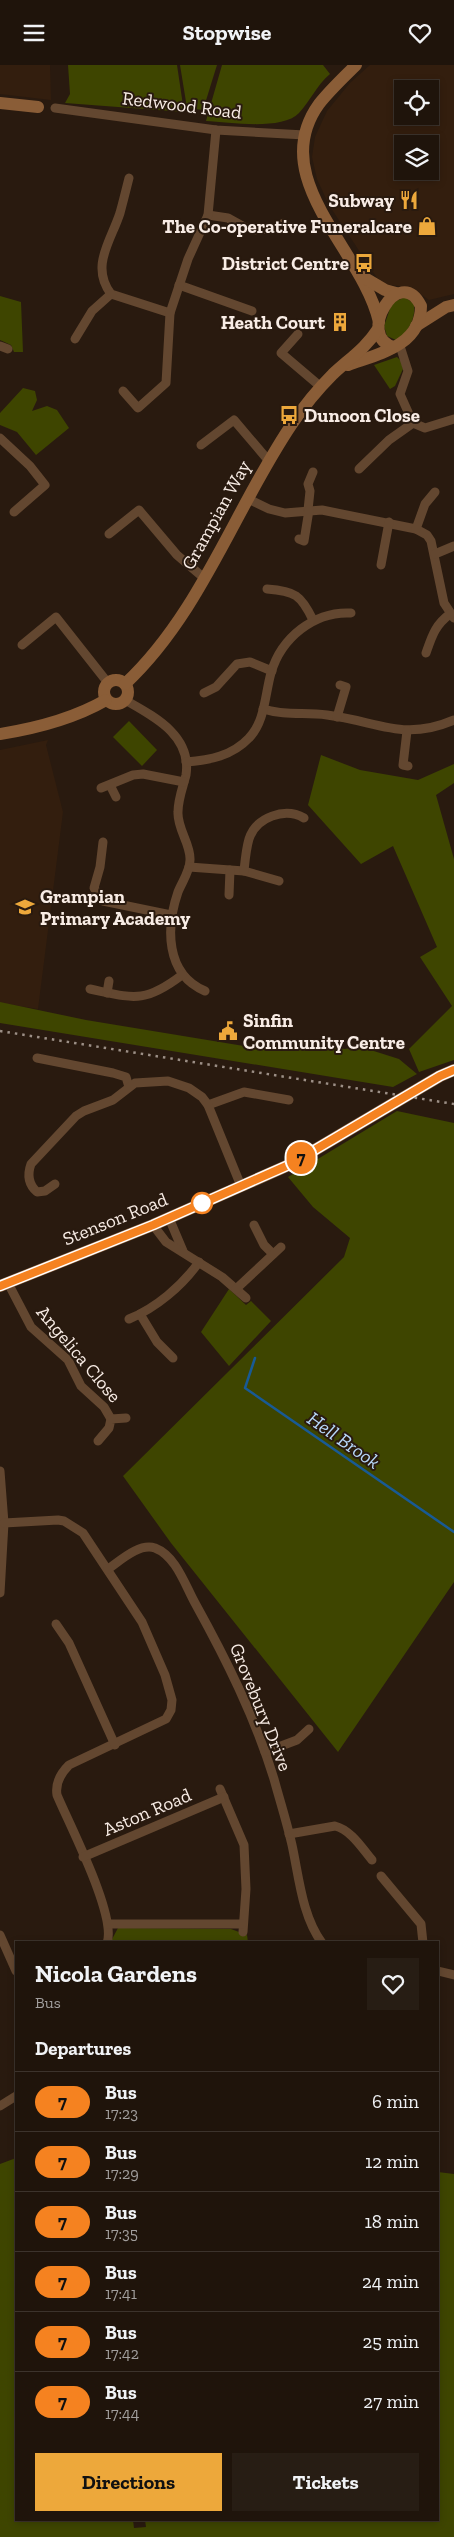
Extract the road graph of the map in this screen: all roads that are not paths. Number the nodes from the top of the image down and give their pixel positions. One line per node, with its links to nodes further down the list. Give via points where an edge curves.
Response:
1 (356, 65): 6 (street, via 319,104)
2 (0, 103): 3 (street)
3 (38, 107)
4 (55, 109): 5 (street, Redwood Road)
5 (216, 129): 6 (street, Redwood Road); 8 (street)
6 (305, 135): 10 (street, via 304,164 311,194)
7 (129, 178): 13 (street, via 120,213 102,258 101,273)
8 (208, 215): 9 (street, via 228,218 256,230 272,229); 11 (street)
9 (284, 223)
10 (362, 276): 12 (street); 18 (street, via 373,300)
11 (179, 285): 16 (street); 17 (street)
12 (396, 293): 14 (street, via 407,293); 18 (street, via 388,300)
13 (111, 294): 17 (street); 21 (street, via 92,311)
14 (417, 300): 15 (street); 19 (street, via 421,312)
15 (450, 306): 19 (street)
16 (252, 311)
17 (170, 313): 25 (street, via 166,383 138,408)
18 (378, 325): 22 (street, via 381,339); 23 (street, Grampian Way, via 366,347)
19 (416, 326): 22 (street, via 409,338)
20 (298, 334): 24 (street, via 281,353)
21 (75, 339)
22 (397, 346): 23 (street, Grampian Way); 27 (street, via 408,371 400,394)
23 (343, 367): 24 (street, Grampian Way)
24 (321, 387): 30 (street, Grampian Way)
25 (123, 391)
26 (454, 419): 27 (street, via 425,428)
27 (413, 423): 31 (street, via 389,440)
28 (0, 439): 36 (street, via 30,466 45,485)
29 (202, 445): 30 (street, via 236,418)
30 (268, 460): 34 (street, Grampian Way)
31 (359, 469)
32 (313, 472): 35 (street, via 308,484)
33 (435, 492): 38 (street, via 425,503)
34 (248, 499): 35 (street, via 277,512); 44 (street, Grampian Way)
35 (308, 510): 37 (street, via 333,511); 40 (street, via 304,541)
36 (14, 512)
37 (389, 522): 38 (street); 43 (street)
38 (416, 529): 42 (street, via 431,541)
39 (109, 533): 44 (street, via 142,507 177,555)
40 (299, 539)
41 (454, 546): 42 (street)
42 (435, 554): 47 (street, via 444,603)
43 (381, 565)
44 (204, 578): 53 (street, Grampian Way, via 164,639)
45 (267, 589): 48 (street, via 298,596)
46 (351, 613): 48 (street)
47 (452, 616): 50 (street, via 438,623)
48 (313, 621): 51 (street, via 286,644)
49 (22, 645): 52 (street, via 56,617)
50 (426, 653)
51 (272, 671): 55 (street, via 250,662 237,663 216,687); 58 (street)
52 (108, 683): 53 (street, via 116,680); 56 (street, via 104,691)
53 (125, 684): 57 (street, via 128,692)
54 (340, 685): 59 (street, via 346,687)
55 (204, 693)
56 (106, 700): 57 (street, via 115,705); 62 (street, via 45,726)
57 (125, 700): 63 (street, via 169,727)
58 (263, 709): 59 (street, via 286,715); 63 (street, via 250,737 241,745 220,757)
59 (337, 717): 61 (street)
60 (454, 720): 61 (street, via 427,730)
61 (408, 731): 64 (street, via 403,765)
62 (0, 734)
63 (186, 762): 65 (street)
64 (408, 766)
65 (184, 782): 66 (street, via 133,775 106,786); 69 (street, via 178,811 181,833 189,853)
66 (116, 797)
67 (304, 818): 71 (street, via 296,813 283,812 265,819 249,838)
68 (103, 843): 74 (street, via 94,888 99,898)
69 (188, 867): 70 (street); 74 (street)
70 (230, 870): 71 (street); 73 (street)
71 (244, 871): 72 (street)
72 (279, 881)
73 (229, 895)
74 (171, 915): 75 (street, via 174,961)
75 (182, 975): 78 (street, via 190,984); 79 (street, via 153,993 133,998)
76 (109, 981): 79 (street)
77 (90, 989): 79 (street)
78 (204, 991)
79 (107, 993)
80 (37, 1058): 82 (street, via 114,1073 126,1077)
81 (454, 1070): 86 (street, Stenson Road, via 291,1164)
82 (129, 1087): 84 (street, via 135,1083 168,1081 189,1088); 85 (street, via 113,1100 76,1116 31,1164 29,1181 36,1191 46,1191)
83 (289, 1100): 84 (street, via 244,1092)
84 (208, 1105): 86 (street)
85 (56, 1184)
86 (241, 1186): 87 (street, Stenson Road)
87 (169, 1218): 88 (street, Stenson Road); 91 (street)
88 (153, 1225): 91 (street, via 166,1242); 94 (street, Stenson Road)
89 (254, 1225): 92 (street, via 264,1245)
90 (281, 1247): 92 (street)
91 (183, 1251): 93 (street)
92 (273, 1254): 95 (street)
93 (199, 1262): 95 (street); 97 (street, via 184,1281)
94 (4, 1285): 101 (street, Angelica Close, via 31,1327 64,1355 81,1385 104,1407)
95 (236, 1289): 96 (street)
96 (246, 1298)
97 (140, 1314): 98 (street); 99 (street)
98 (129, 1319)
99 (172, 1359)
100 (126, 1418): 101 (street, Angelica Close)
101 (111, 1419): 102 (street, Angelica Close, via 109,1428)
102 (98, 1441)
103 (0, 1471): 104 (street)
104 (4, 1523): 105 (street, via 64,1521 83,1533); 106 (street)
105 (108, 1569): 109 (street, via 142,1622 165,1675 172,1701 166,1719); 110 (street, Grovebury Drive, via 133,1552 147,1547 155,1548 169,1558 235,1678)
106 (0, 1589)
107 (56, 1624): 109 (street, via 69,1643)
108 (309, 1729): 110 (street, via 298,1740)
109 (115, 1745): 112 (street, via 69,1765 56,1788)
110 (265, 1752): 111 (street, Grovebury Drive)
111 (289, 1834): 113 (street, via 340,1827); 118 (street, Grovebury Drive, via 308,1919)
112 (83, 1857): 115 (street, via 101,1898); 115 (street, Aston Road, via 222,1793 244,1845 246,1889 243,1928)
113 (372, 1860)
114 (380, 1876): 119 (street, via 421,1924)
115 (108, 1924): 117 (street)
116 (0, 1935): 120 (street)
117 (107, 1941)
118 (321, 1941)
119 (423, 1941)
120 (15, 1969)
121 (439, 1971): 122 (street)
122 (454, 1975)
123 (15, 2097): 124 (street)
124 (0, 2106)

